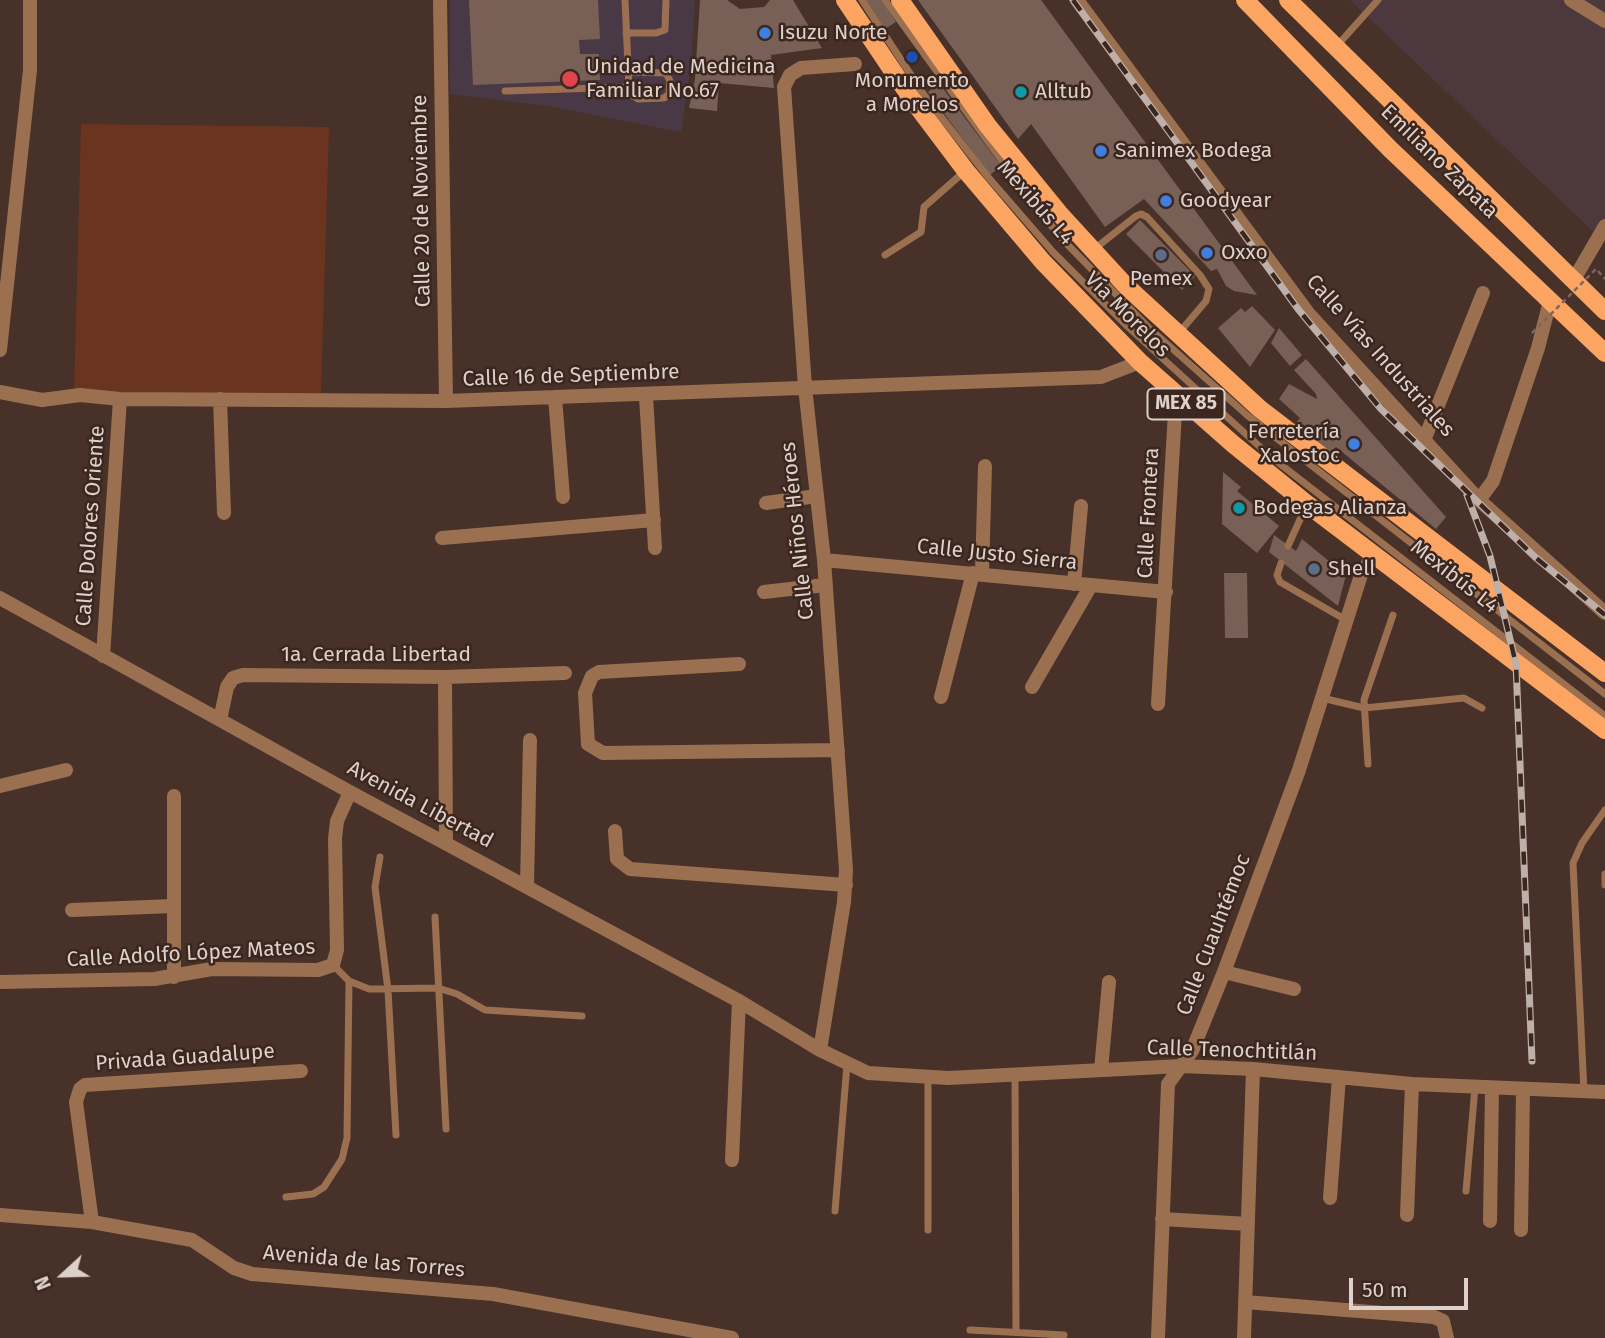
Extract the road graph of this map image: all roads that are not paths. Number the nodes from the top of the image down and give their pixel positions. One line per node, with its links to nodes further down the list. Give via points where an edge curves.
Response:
1 (30, 0): 30 (street, via 30,70)
2 (440, 0): 40 (street, Calle 20 de Noviembre)
3 (625, 0): 15 (lane)
4 (666, 0): 15 (lane, via 665,30)
5 (845, 0): 21 (main road, Vía Morelos / MEX 85)
6 (862, 0): 79 (lane, Mexibús L4, via 924,94 988,177 1053,252 1127,326 1271,457)
7 (886, 0): 73 (lane, Mexibús L4, via 1031,201 1148,327 1248,416)
8 (900, 0): 23 (main road, Vía Morelos / MEX 85, via 988,126)
9 (1077, 0): 41 (street, Calle Vías Industriales, via 1308,313)
10 (1245, 0): 27 (main road, Emiliano Zapata, via 1390,149)
11 (1288, 0): 16 (main road, Emiliano Zapata)
12 (1378, 0): 16 (lane)
13 (1571, 0): 14 (street)
14 (1605, 22)
15 (626, 33): 18 (lane)
16 (1335, 48): 25 (main road, Emiliano Zapata)
17 (855, 64): 33 (street, Calle Niños Héroes, via 801,68 790,75 784,87)
18 (628, 72): 19 (lane); 19 (lane, via 662,72 670,80 670,92 664,98 638,99)
19 (629, 87): 20 (lane)
20 (505, 91)
21 (966, 171): 24 (lane, via 924,207 920,232); 32 (main road, Vía Morelos / MEX 85, via 1043,262)
22 (1605, 226): 25 (street)
23 (1093, 250): 29 (main road, Vía Morelos / MEX 85); 29 (lane, via 1136,216 1147,217 1209,289 1206,301)
24 (885, 255)
25 (1573, 281): 28 (main road, Emiliano Zapata)
26 (1482, 293): 41 (street)
27 (1550, 300): 31 (main road, Emiliano Zapata); 45 (street, via 1493,481)
28 (1605, 311)
29 (1178, 335): 70 (main road, Vía Morelos / MEX 85, via 1261,409)
30 (0, 350)
31 (1605, 353)
32 (1140, 362): 33 (street, Calle 16 de Septiembre, via 1101,377); 35 (main road, Vía Morelos / MEX 85)
33 (804, 387): 36 (street, Calle 16 de Septiembre); 43 (street, Calle Niños Héroes)
34 (0, 392): 38 (street, Calle 16 de Septiembre, via 42,400 80,395)
35 (1176, 395): 47 (main road, Vía Morelos / MEX 85); 62 (street, Calle Frontera)
36 (646, 396): 37 (street, Calle 16 de Septiembre); 50 (street)
37 (555, 397): 40 (street, Calle 16 de Septiembre); 44 (street)
38 (120, 399): 39 (street, Calle 16 de Septiembre); 67 (street, Calle Dolores Oriente)
39 (220, 399): 40 (street, Calle 16 de Septiembre); 49 (street)
40 (446, 401)
41 (1425, 438): 45 (street, Calle Vías Industriales)
42 (985, 466): 57 (street)
43 (817, 496): 46 (street); 55 (street, Calle Niños Héroes)
44 (563, 497)
45 (1479, 500): 64 (street, Calle Vías Industriales)
46 (766, 503)
47 (1307, 504): 52 (lane); 54 (main road, Vía Morelos / MEX 85)
48 (1081, 506): 58 (street)
49 (224, 513)
50 (654, 520): 51 (street); 53 (street)
51 (442, 538)
52 (1288, 546)
53 (655, 548)
54 (1373, 555): 66 (street, Calle Cuauhtémoc); 81 (main road, Vía Morelos / MEX 85)
55 (824, 560): 57 (street, Calle Justo Sierra); 59 (street, Calle Niños Héroes)
56 (1281, 562): 66 (lane, via 1280,582)
57 (977, 573): 58 (street, Calle Justo Sierra); 74 (street)
58 (1074, 584): 60 (street, Calle Justo Sierra)
59 (825, 585): 61 (street); 83 (street, Calle Niños Héroes)
60 (1090, 587): 62 (street, Calle Justo Sierra); 72 (street)
61 (764, 592)
62 (1166, 592): 76 (street, Calle Frontera)
63 (0, 598): 67 (street, Avenida Libertad)
64 (1605, 613)
65 (1393, 615): 77 (lane)
66 (1346, 620): 75 (street, Calle Cuauhtémoc)
67 (103, 656): 80 (street, Avenida Libertad)
68 (739, 664): 83 (street, via 599,672 592,676 586,693 588,744 603,753)
69 (565, 673): 71 (street, 1a. Cerrada Libertad)
70 (1605, 673)
71 (445, 677): 80 (street, 1a. Cerrada Libertad, via 243,675 233,678 227,687); 91 (street)
72 (1032, 687)
73 (1605, 694)
74 (941, 696)
75 (1322, 698): 77 (lane); 101 (street, Calle Cuauhtémoc)
76 (1158, 704)
77 (1364, 708): 78 (lane, via 1465,698); 84 (lane)
78 (1482, 708)
79 (1605, 716)
80 (220, 720): 87 (street, Avenida Libertad)
81 (1605, 730)
82 (530, 740): 96 (street)
83 (838, 750): 94 (street, Calle Niños Héroes)
84 (1368, 764)
85 (66, 770): 86 (street)
86 (0, 786)
87 (350, 792): 91 (street, Avenida Libertad); 100 (street, Calle Adolfo López Mateos, via 337,821 335,839 337,950)
88 (174, 796): 97 (street)
89 (1605, 810): 124 (lane, via 1573,863)
90 (615, 831): 94 (street, via 617,859 629,869)
91 (446, 841): 96 (street, Avenida Libertad)
92 (380, 858): 108 (lane, via 374,887)
93 (1605, 874): 95 (lane)
94 (846, 885): 111 (street, Calle Niños Héroes)
95 (1605, 885)
96 (527, 886): 109 (street, Avenida Libertad)
97 (173, 906): 98 (street); 102 (street)
98 (72, 910)
99 (435, 917): 106 (lane)
100 (333, 965): 102 (street, Calle Adolfo López Mateos, via 318,970 212,969); 103 (lane)
101 (1224, 972): 107 (street); 113 (street, Calle Cuauhtémoc, via 1192,1051)
102 (174, 977): 104 (street, Calle Adolfo López Mateos)
103 (349, 981): 108 (lane); 130 (lane, via 347,1138 342,1159 324,1187 313,1194)
104 (0, 982)
105 (1109, 982): 115 (street)
106 (438, 988): 108 (lane); 110 (lane, via 485,1010); 126 (lane)
107 (1294, 989)
108 (388, 990): 127 (lane)
109 (738, 1001): 111 (street, Avenida Libertad); 128 (street)
110 (582, 1016)
111 (820, 1050): 112 (street, Calle Tenochtitlán)
112 (847, 1064): 119 (street, Calle Tenochtitlán, via 882,1075); 132 (lane)
113 (1181, 1066): 114 (street, Calle Tenochtitlán); 115 (street, Calle Tenochtitlán); 135 (street, Calle Cuauhtémoc, via 1168,1084)
114 (1253, 1069): 118 (street, Calle Tenochtitlán); 138 (street)
115 (1101, 1070): 117 (street, Calle Tenochtitlán)
116 (301, 1071): 137 (street, Privada Guadalupe, via 85,1085 76,1102)
117 (1015, 1075): 119 (street, Calle Tenochtitlán); 143 (lane)
118 (1339, 1077): 120 (street, Calle Tenochtitlán); 131 (street)
119 (928, 1078): 139 (lane)
120 (1412, 1084): 121 (street, Calle Tenochtitlán); 134 (street)
121 (1475, 1087): 122 (street, Calle Tenochtitlán); 129 (lane)
122 (1492, 1088): 123 (street, Calle Tenochtitlán); 136 (street)
123 (1523, 1090): 124 (street, Calle Tenochtitlán); 140 (street)
124 (1584, 1093): 125 (street, Calle Tenochtitlán)
125 (1605, 1093)
126 (446, 1129)
127 (396, 1135)
128 (732, 1160)
129 (1466, 1191)
130 (286, 1197)
131 (1330, 1198)
132 (835, 1211)
133 (0, 1215): 137 (street, Avenida de las Torres)
134 (1407, 1215)
135 (1161, 1219): 138 (street); 146 (street, Calle Cuauhtémoc)
136 (1490, 1221)
137 (92, 1222): 145 (street, Avenida de las Torres, via 192,1240 251,1274 493,1294)
138 (1248, 1224): 141 (street)
139 (928, 1230)
140 (1521, 1230)
141 (1245, 1302): 147 (street); 148 (street, via 1434,1317 1443,1321)
142 (970, 1330): 143 (lane)
143 (1016, 1332): 144 (lane)
144 (1064, 1335)
145 (732, 1338)
146 (1158, 1338)
147 (1244, 1338)
148 (1447, 1338)

